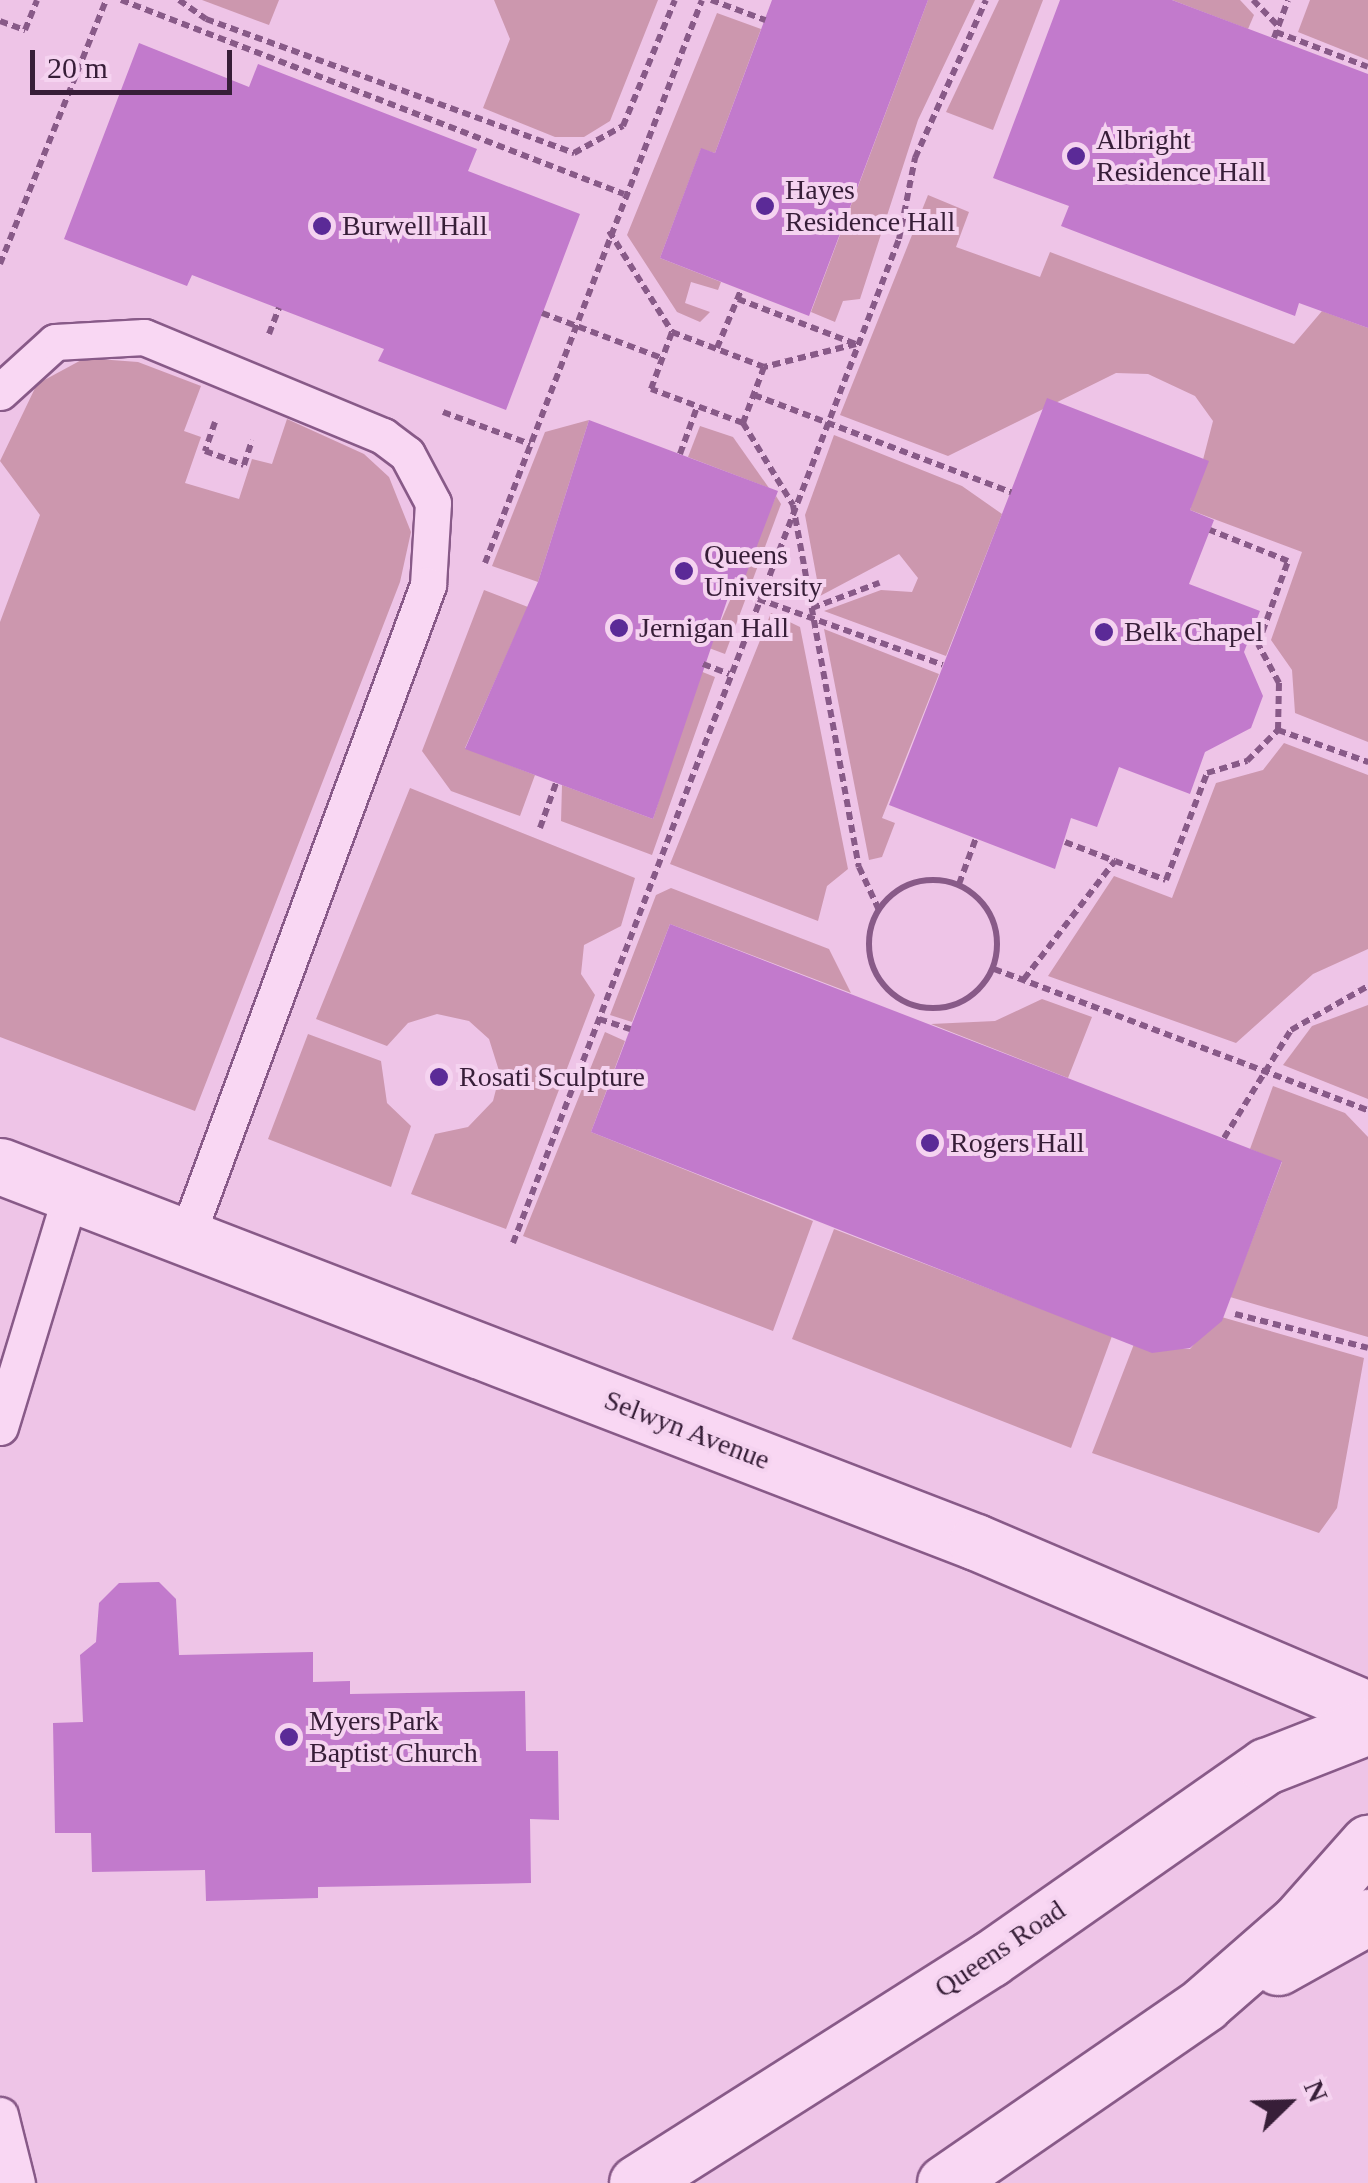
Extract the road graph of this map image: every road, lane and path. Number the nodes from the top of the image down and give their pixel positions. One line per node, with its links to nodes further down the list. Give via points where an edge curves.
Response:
1 (37, 0): 12 (path, via 25,30)
2 (106, 0): 17 (path)
3 (121, 0): 15 (path)
4 (179, 0): 5 (path, via 206,18 574,153 623,126)
5 (674, 0)
6 (702, 0): 15 (path)
7 (711, 0): 11 (path)
8 (986, 0): 25 (path, via 914,158 899,238)
9 (1253, 0): 13 (path)
10 (1288, 0): 13 (path)
11 (764, 20)
12 (0, 21)
13 (1276, 32): 14 (path)
14 (1368, 67)
15 (624, 194): 16 (path)
16 (609, 230): 22 (path); 24 (path)
17 (0, 264)
18 (741, 290): 19 (path)
19 (738, 299): 25 (path); 26 (path)
20 (279, 308): 23 (path)
21 (542, 313): 22 (path)
22 (571, 325): 27 (path); 37 (path)
23 (272, 326)
24 (672, 332): 26 (path); 27 (path)
25 (856, 344): 28 (path); 34 (path)
26 (717, 348): 28 (path)
27 (662, 358): 31 (path, via 651,389)
28 (764, 366): 30 (path)
29 (0, 392): 68 (lane, via 55,342 144,337 383,436 407,454 433,503 428,585)
30 (754, 395): 34 (path); 35 (path)
31 (697, 407): 35 (path); 38 (path)
32 (437, 410): 37 (path)
33 (217, 415): 36 (path, via 205,450 244,465)
34 (826, 422): 39 (path); 40 (path)
35 (743, 423): 40 (path)
36 (256, 429)
37 (530, 444): 42 (path)
38 (680, 454)
39 (1011, 492)
40 (793, 504): 44 (path); 45 (path)
41 (1210, 530): 49 (path, via 1288,562 1258,644 1279,683)
42 (480, 577)
43 (879, 583): 45 (path)
44 (758, 599): 45 (path); 48 (path)
45 (812, 613): 47 (path); 57 (path, via 859,868)
46 (703, 664): 48 (path)
47 (943, 665)
48 (729, 674): 61 (path)
49 (1278, 730): 50 (path); 55 (path, via 1247,762 1207,772 1166,880)
50 (1368, 762)
51 (556, 783): 52 (path)
52 (540, 828)
53 (976, 838): 56 (path)
54 (1065, 842): 55 (path)
55 (1115, 862): 59 (path)
56 (959, 884): 57 (path, via 918,880); 58 (path, via 990,914)
57 (879, 910): 58 (path, via 871,963 896,997 957,1005)
58 (994, 968): 59 (path)
59 (1024, 979): 63 (path)
60 (1368, 986): 63 (path, via 1309,1015)
61 (599, 1019): 62 (path); 69 (path)
62 (630, 1029)
63 (1259, 1069): 64 (path); 65 (path)
64 (1368, 1110)
65 (1224, 1138)
66 (0, 1166): 67 (street, Selwyn Avenue)
67 (71, 1193): 68 (street, Selwyn Avenue); 72 (lane)
68 (186, 1238): 73 (street, Selwyn Avenue, via 1120,1599)
69 (513, 1243)
70 (1236, 1314): 71 (path)
71 (1368, 1348)
72 (0, 1426)
73 (1368, 1708)
74 (1368, 1726): 80 (street, Queens Road, via 1266,1766 990,1958)
75 (1368, 1843): 77 (street, via 1298,1922)
76 (1368, 1917): 77 (street)
77 (1204, 2004): 81 (street)
78 (0, 2115): 79 (lane)
79 (16, 2183)
80 (637, 2183)
81 (945, 2183)

